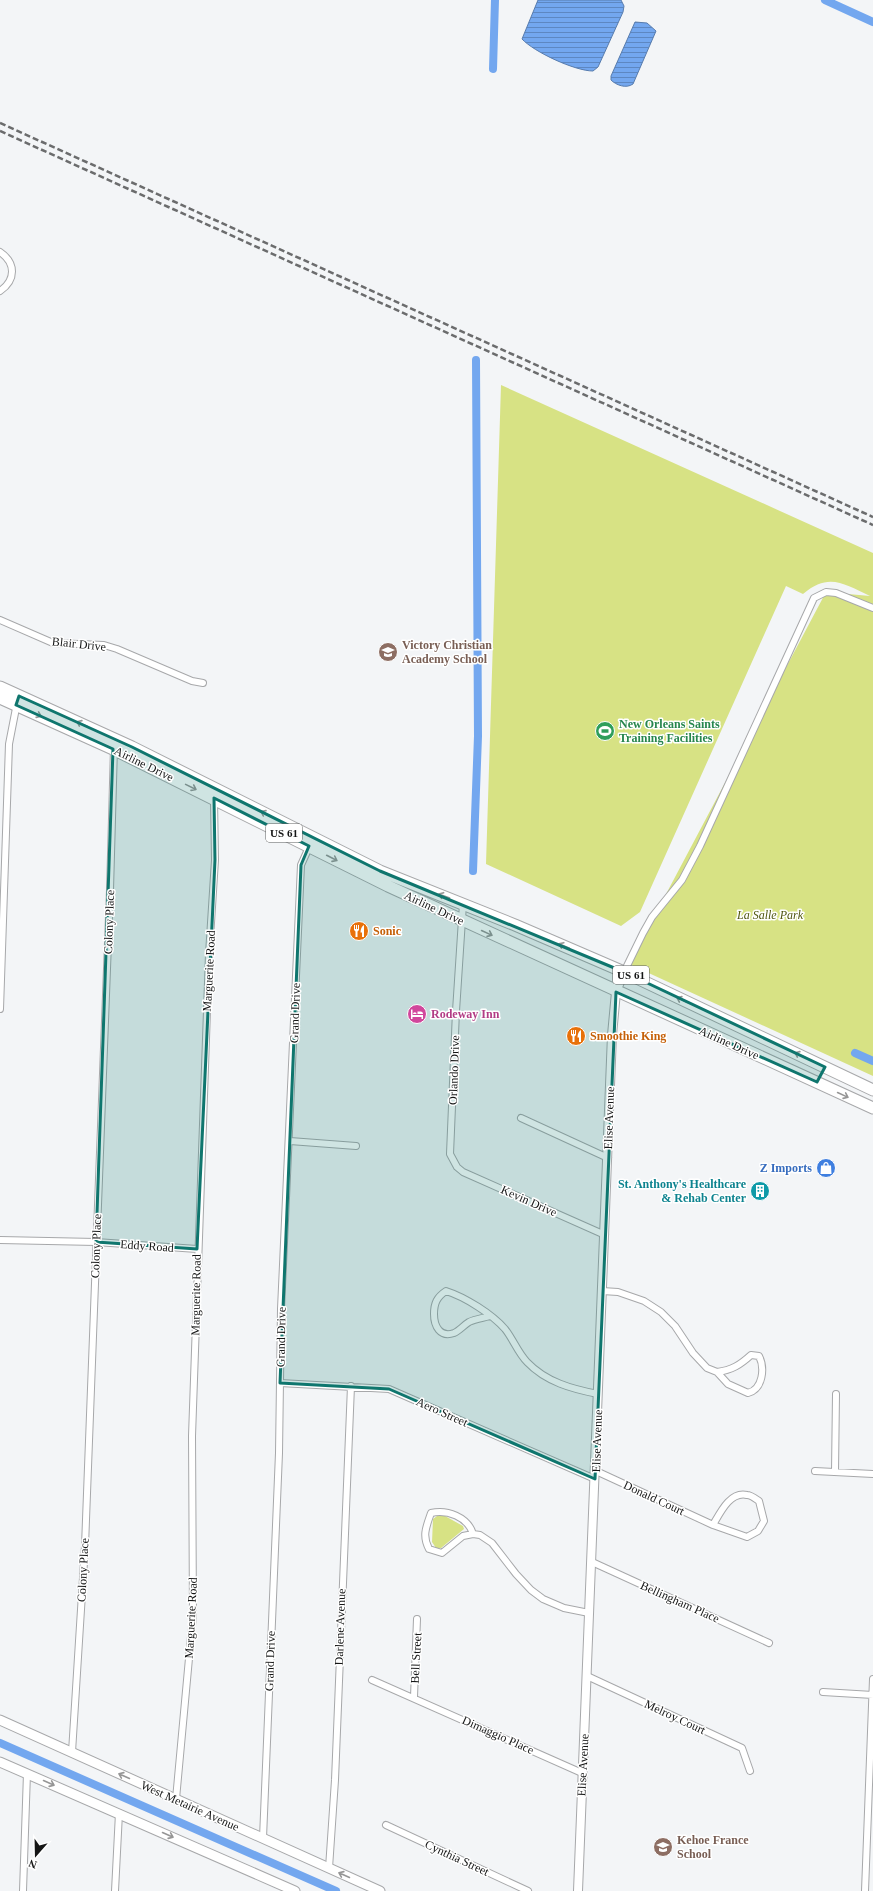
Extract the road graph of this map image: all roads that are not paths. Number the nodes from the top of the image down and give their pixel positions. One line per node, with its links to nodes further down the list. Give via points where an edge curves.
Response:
1 (0, 252): 2 (street, via 11,263 13,272 11,280)
2 (0, 291)
3 (873, 608): 14 (street, via 836,593 826,592 814,598 700,846 682,880 646,927)
4 (0, 620): 5 (street, Blair Drive, via 53,643 118,649 192,681)
5 (203, 683)
6 (0, 687): 8 (highway, Airline Drive / US 61)
7 (0, 698): 8 (highway, Airline Drive / US 61)
8 (18, 701): 9 (highway, Airline Drive / US 61); 16 (street, via 9,744)
9 (115, 745): 10 (highway, Airline Drive / US 61); 28 (street, Colony Place)
10 (215, 794): 11 (highway, Airline Drive / US 61); 29 (street, Marguerite Road, via 215,860)
11 (311, 842): 12 (highway, Airline Drive / US 61, one-way to 11); 13 (highway, Airline Drive / US 61, one-way to 13, via 388,886); 22 (street, Grand Drive, via 301,865)
12 (463, 904): 13 (street, Orlando Drive); 14 (highway, Airline Drive / US 61, one-way to 12)
13 (460, 920): 15 (highway, Airline Drive / US 61, one-way to 15); 25 (street, Orlando Drive, via 450,1154)
14 (624, 972): 15 (street, Elise Avenue); 17 (highway, Airline Drive / US 61, one-way to 14)
15 (616, 992): 18 (highway, Airline Drive / US 61); 24 (street, Elise Avenue)
16 (0, 1009)
17 (825, 1067): 18 (highway); 19 (highway, Airline Drive / US 61)
18 (817, 1082): 20 (highway, Airline Drive / US 61, one-way to 20)
19 (873, 1090)
20 (873, 1108)
21 (521, 1118): 24 (street)
22 (290, 1141): 23 (street); 33 (street, Grand Drive, via 281,1309)
23 (356, 1146)
24 (608, 1158): 26 (street, Elise Avenue)
25 (455, 1164): 26 (street, Kevin Drive, via 463,1172)
26 (605, 1235): 30 (street, Elise Avenue)
27 (0, 1240): 28 (street, Eddy Road)
28 (96, 1242): 29 (street, Eddy Road); 55 (street, Colony Place, via 85,1546)
29 (198, 1249): 60 (street, Marguerite Road, via 192,1436 194,1615)
30 (602, 1291): 32 (street, via 618,1292 644,1301 661,1312 675,1326 693,1353 707,1368); 35 (street, Elise Avenue)
31 (490, 1316): 31 (street, via 469,1322 454,1333 445,1334 439,1332 434,1325 434,1303 438,1296 446,1291 460,1295); 35 (street, via 505,1328 527,1362 546,1378 563,1386)
32 (717, 1372): 32 (street, via 728,1384 748,1394 756,1391 759,1386 763,1364 759,1356 751,1355 740,1365)
33 (280, 1383): 34 (street, Aero Street); 63 (street, Grand Drive)
34 (351, 1386): 41 (street, Aero Street, via 389,1389); 64 (street, Darlene Avenue)
35 (598, 1394): 37 (street, Elise Avenue)
36 (836, 1394): 39 (street)
37 (596, 1471): 41 (street, Elise Avenue); 42 (street, Donald Court)
38 (814, 1471): 39 (street)
39 (835, 1472): 40 (street)
40 (873, 1474)
41 (595, 1479): 44 (street, Elise Avenue)
42 (713, 1524): 42 (street, Donald Court, via 747,1537 758,1531 764,1521 759,1500 747,1494 733,1497)
43 (473, 1534): 43 (street, via 470,1526 454,1515 440,1511 431,1513 424,1540 429,1549 442,1553 463,1536); 45 (street, via 480,1535 492,1543 516,1574 543,1599 564,1608)
44 (592, 1562): 45 (street, Elise Avenue); 47 (street, Bellingham Place)
45 (589, 1613): 48 (street, Elise Avenue)
46 (417, 1619): 53 (street, Bell Street)
47 (769, 1642)
48 (586, 1676): 57 (street, Melroy Court, via 742,1748); 59 (street, Elise Avenue)
49 (873, 1679): 52 (street)
50 (372, 1680): 53 (street, Dimaggio Place)
51 (823, 1692): 52 (street)
52 (873, 1695): 71 (street)
53 (414, 1697): 59 (street, Dimaggio Place)
54 (0, 1720): 55 (main road, West Metairie Avenue)
55 (72, 1752): 60 (main road, West Metairie Avenue, one-way to 55)
56 (0, 1762): 58 (main road)
57 (750, 1771)
58 (27, 1773): 61 (main road, one-way to 61); 65 (street)
59 (582, 1773): 70 (street, Elise Avenue)
60 (176, 1799): 63 (main road, West Metairie Avenue)
61 (119, 1813): 66 (street); 67 (main road, one-way to 67)
62 (386, 1825): 69 (street, Cynthia Street)
63 (263, 1838): 64 (main road, West Metairie Avenue)
64 (329, 1868): 68 (main road, West Metairie Avenue, one-way to 64)
65 (23, 1891)
66 (115, 1891)
67 (295, 1891)
68 (380, 1891)
69 (528, 1891)
70 (578, 1891)
71 (865, 1891)

